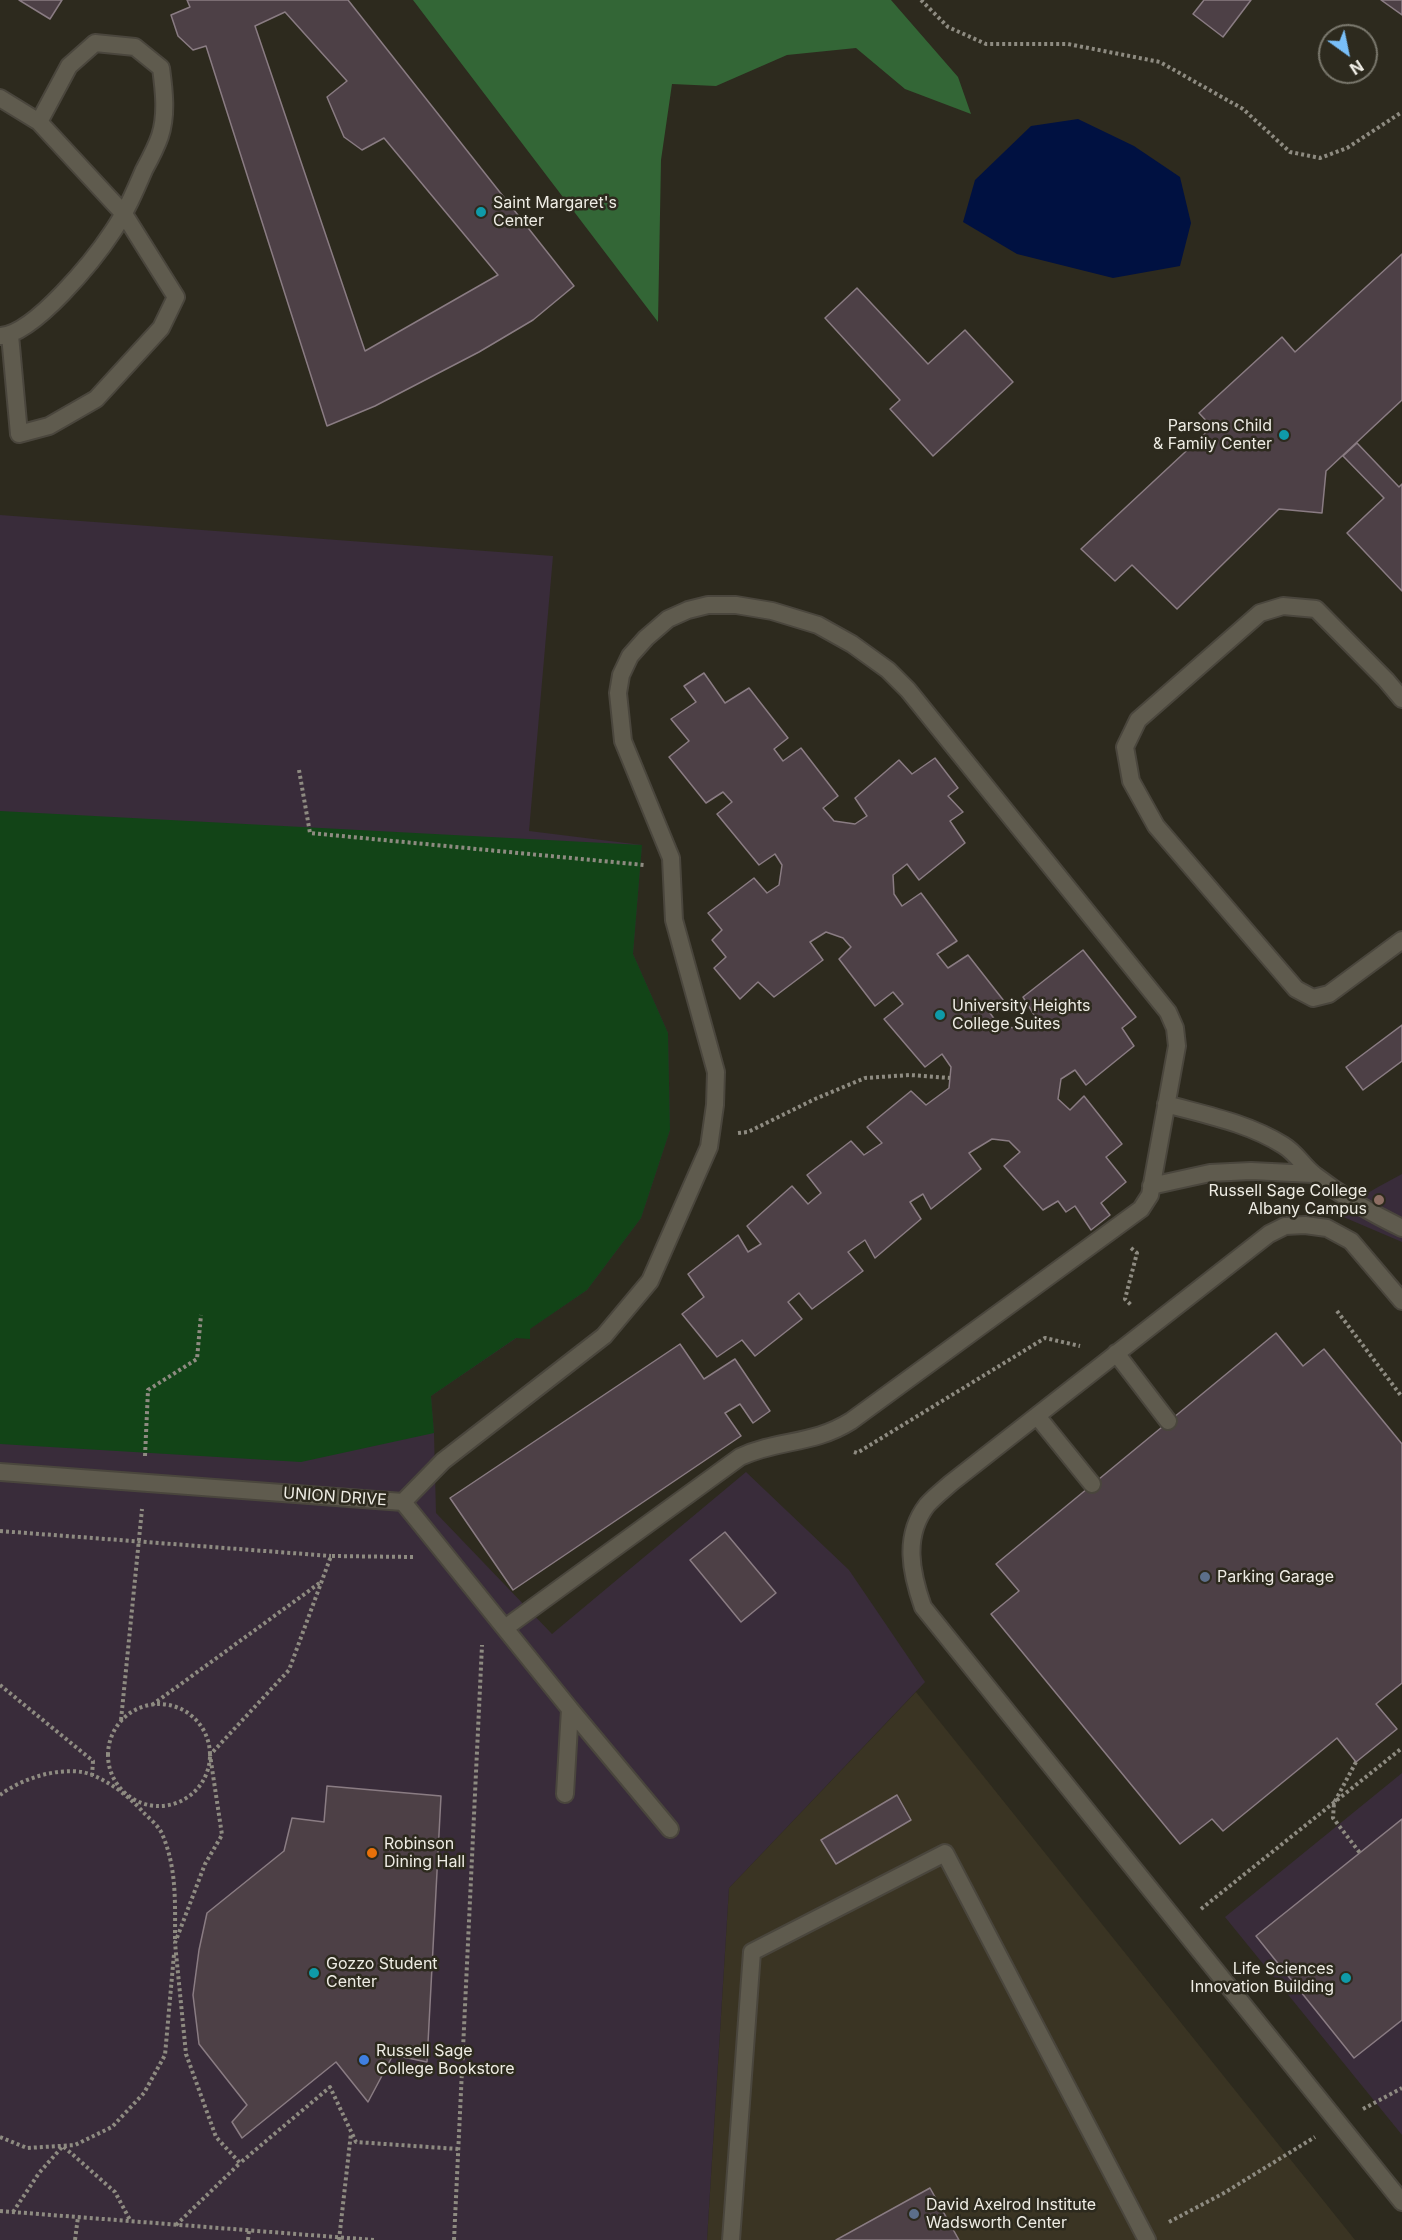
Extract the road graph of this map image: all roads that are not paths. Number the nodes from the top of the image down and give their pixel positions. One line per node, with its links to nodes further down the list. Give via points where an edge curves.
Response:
1 (0, 98): 2 (lane)
2 (39, 122): 3 (lane); 3 (lane, via 69,66 95,43 135,47 160,68 165,97 160,135)
3 (124, 214): 4 (lane, via 113,233 43,314); 4 (lane, via 176,297 161,328 96,399 49,426 18,434)
4 (5, 335)
5 (1402, 699): 6 (lane, via 1316,609 1283,606 1260,613 1138,720 1125,747 1131,781 1156,826 1296,989 1313,998 1329,994)
6 (1402, 940)
7 (1166, 1104): 8 (lane, via 1240,1124 1282,1144 1297,1154); 9 (lane); 17 (lane, via 1177,1046 1168,1012 888,670 818,625 772,611 708,605 668,619 630,656 618,693 622,741 671,858 674,920 716,1072 709,1147 651,1281 604,1336 443,1461)
8 (1313, 1174): 9 (lane, via 1210,1173); 10 (lane, via 1361,1208)
9 (1151, 1186): 18 (lane, via 1141,1209 851,1421 814,1438 770,1445 740,1456)
10 (1402, 1228)
11 (1402, 1301): 12 (lane, via 1351,1241 1327,1228 1285,1226 1269,1234)
12 (1116, 1353): 13 (lane); 14 (lane)
13 (1037, 1416): 16 (lane); 22 (lane, via 927,1506 910,1545 923,1607)
14 (1168, 1421)
15 (0, 1472): 17 (lane, UNION DRIVE)
16 (1092, 1484)
17 (403, 1502): 18 (lane, UNION DRIVE)
18 (505, 1628): 19 (lane, UNION DRIVE)
19 (570, 1709): 20 (lane); 21 (lane, UNION DRIVE)
20 (565, 1794)
21 (670, 1829)
22 (1402, 2202)
23 (1145, 2238): 24 (lane, via 945,1853 752,1952)
24 (731, 2240)

